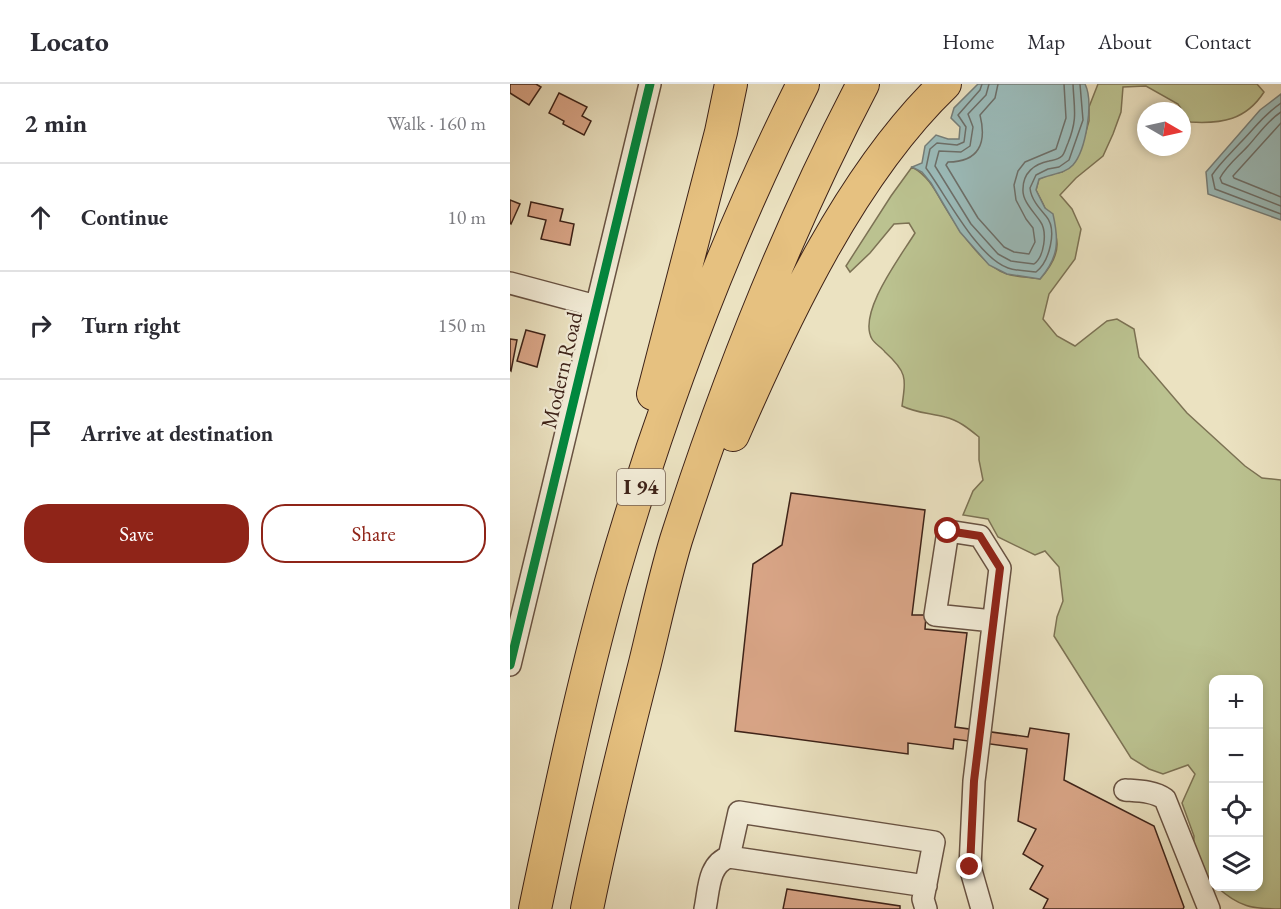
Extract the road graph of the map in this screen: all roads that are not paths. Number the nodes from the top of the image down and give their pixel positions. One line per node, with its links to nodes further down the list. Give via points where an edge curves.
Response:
1 (650, 84): 7 (street, Modern Road)
2 (731, 84): 12 (highway)
3 (803, 84): 12 (highway, I 94, via 746,205 667,407 612,582)
4 (863, 84): 8 (highway, I 94, via 776,268)
5 (945, 84): 8 (highway, via 878,163 837,227 776,340 717,471)
6 (510, 283): 7 (street)
7 (596, 306): 9 (street, Modern Road)
8 (676, 542): 18 (highway, I 94)
9 (520, 581): 11 (street, Modern Road)
10 (993, 621): 10 (street, via 1000,568 980,536 948,531 935,615); 16 (street, via 973,786 970,867)
11 (510, 665)
12 (573, 732): 17 (highway, I 94)
13 (1125, 790): 21 (street, via 1165,799)
14 (729, 857): 15 (street); 15 (street, via 739,812 934,842); 19 (street, via 714,868)
15 (926, 886): 20 (street)
16 (976, 908)
17 (535, 909)
18 (586, 909)
19 (705, 909)
20 (926, 909)
21 (1209, 909)

